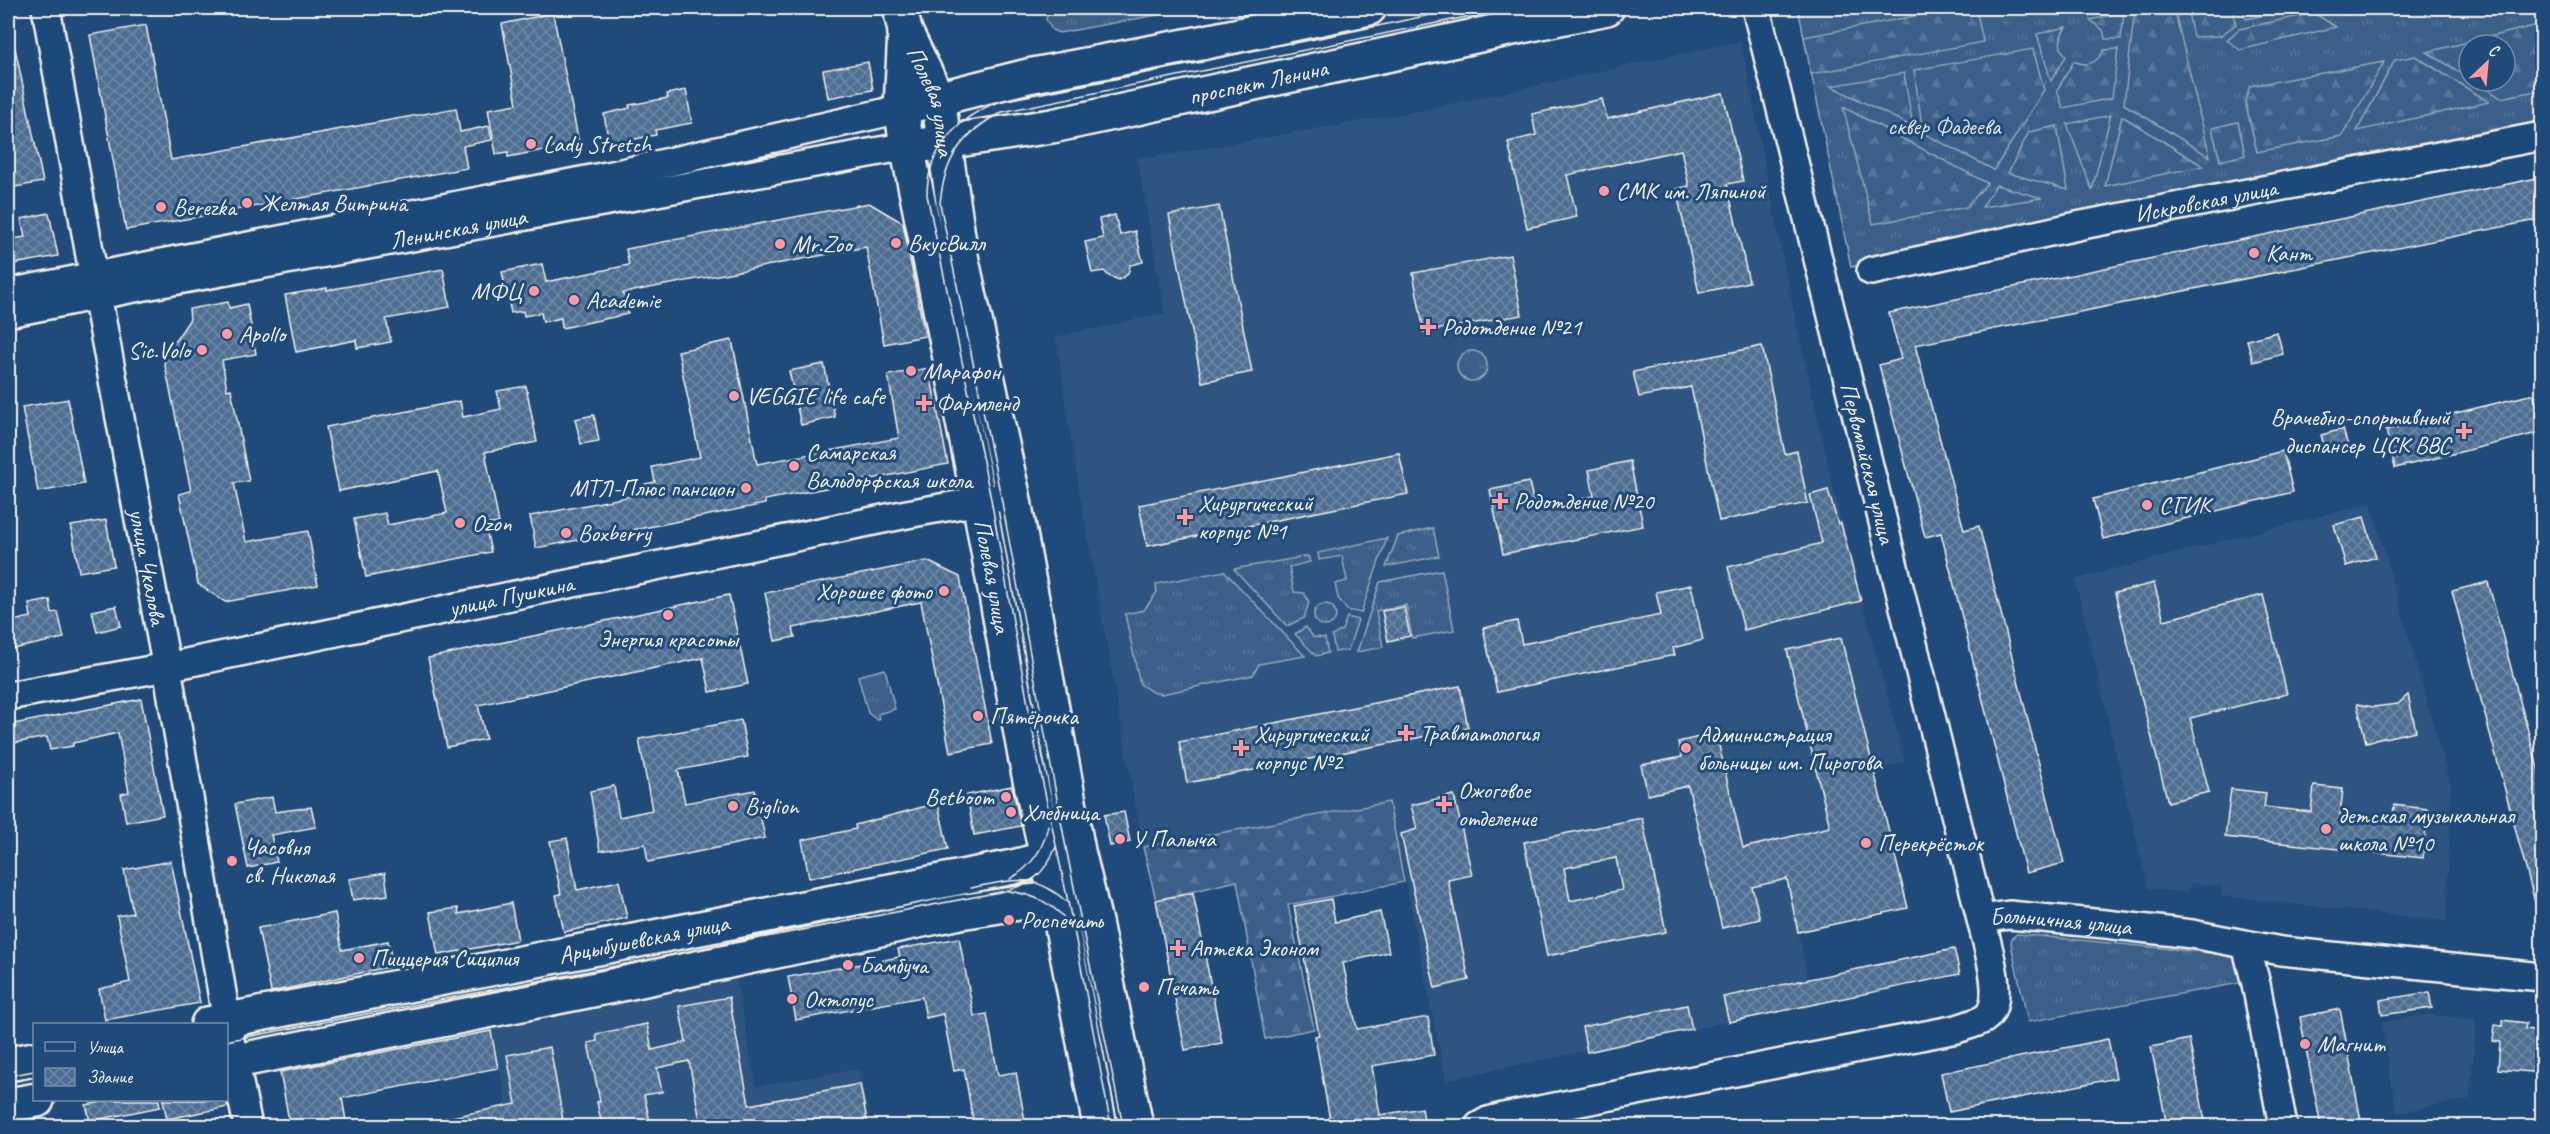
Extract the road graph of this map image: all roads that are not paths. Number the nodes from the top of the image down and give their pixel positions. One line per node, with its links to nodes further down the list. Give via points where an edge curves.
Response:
1 (46, 8): 12 (street, улица Чкалова)
2 (1369, 8): 6 (main road, проспект Ленина, via 1028,76)
3 (1607, 8): 9 (main road, проспект Ленина, via 1052,126)
4 (1756, 8): 22 (street, Первомайская улица)
5 (903, 19): 6 (main road, Полевая улица); 7 (main road, Полевая улица)
6 (938, 99): 7 (main road, проспект Ленина); 9 (main road, Полевая улица)
7 (901, 107): 10 (main road, Полевая улица); 12 (street, Ленинская улица, via 618,174)
8 (2542, 136): 11 (street, Искровская улица, via 2082,225)
9 (944, 142): 10 (main road, проспект Ленина); 15 (main road, Полевая улица, via 961,256)
10 (907, 146): 12 (street, Ленинская улица); 16 (main road, Полевая улица)
11 (1871, 271)
12 (95, 285): 13 (street, Ленинская улица); 14 (street, Ленинская улица); 17 (street, улица Чкалова)
13 (8, 293)
14 (8, 313)
15 (1013, 495): 16 (street, улица Пушкина); 19 (main road, Полевая улица)
16 (979, 501): 17 (street, улица Пушкина); 19 (main road, Полевая улица, via 1026,761)
17 (167, 667): 18 (street, улица Пушкина); 25 (street, улица Чкалова)
18 (8, 696)
19 (1062, 854): 20 (main road, Полевая улица); 21 (main road, Полевая улица); 25 (main road, Арцыбушевская улица, via 1013,867)
20 (1088, 895): 21 (main road, Арцыбушевская улица); 33 (main road, Полевая улица)
21 (1056, 900): 27 (main road, Арцыбушевская улица, via 960,912 612,987); 32 (main road, Полевая улица)
22 (1981, 919): 23 (street, Больничная улица, via 2009,915 2094,923 2192,934); 34 (street, Больничная улица, via 1996,991 1995,1006 1985,1018 1957,1029 1488,1121)
23 (2246, 945): 24 (street, Больничная улица); 35 (street)
24 (2542, 976)
25 (217, 1023)
26 (33, 1059): 28 (main road)
27 (231, 1062): 31 (street, улица Чкалова)
28 (8, 1064)
29 (33, 1101): 30 (main road)
30 (8, 1105)
31 (248, 1126)
32 (1100, 1126)
33 (1136, 1126)
34 (1479, 1126)
35 (2283, 1126)

